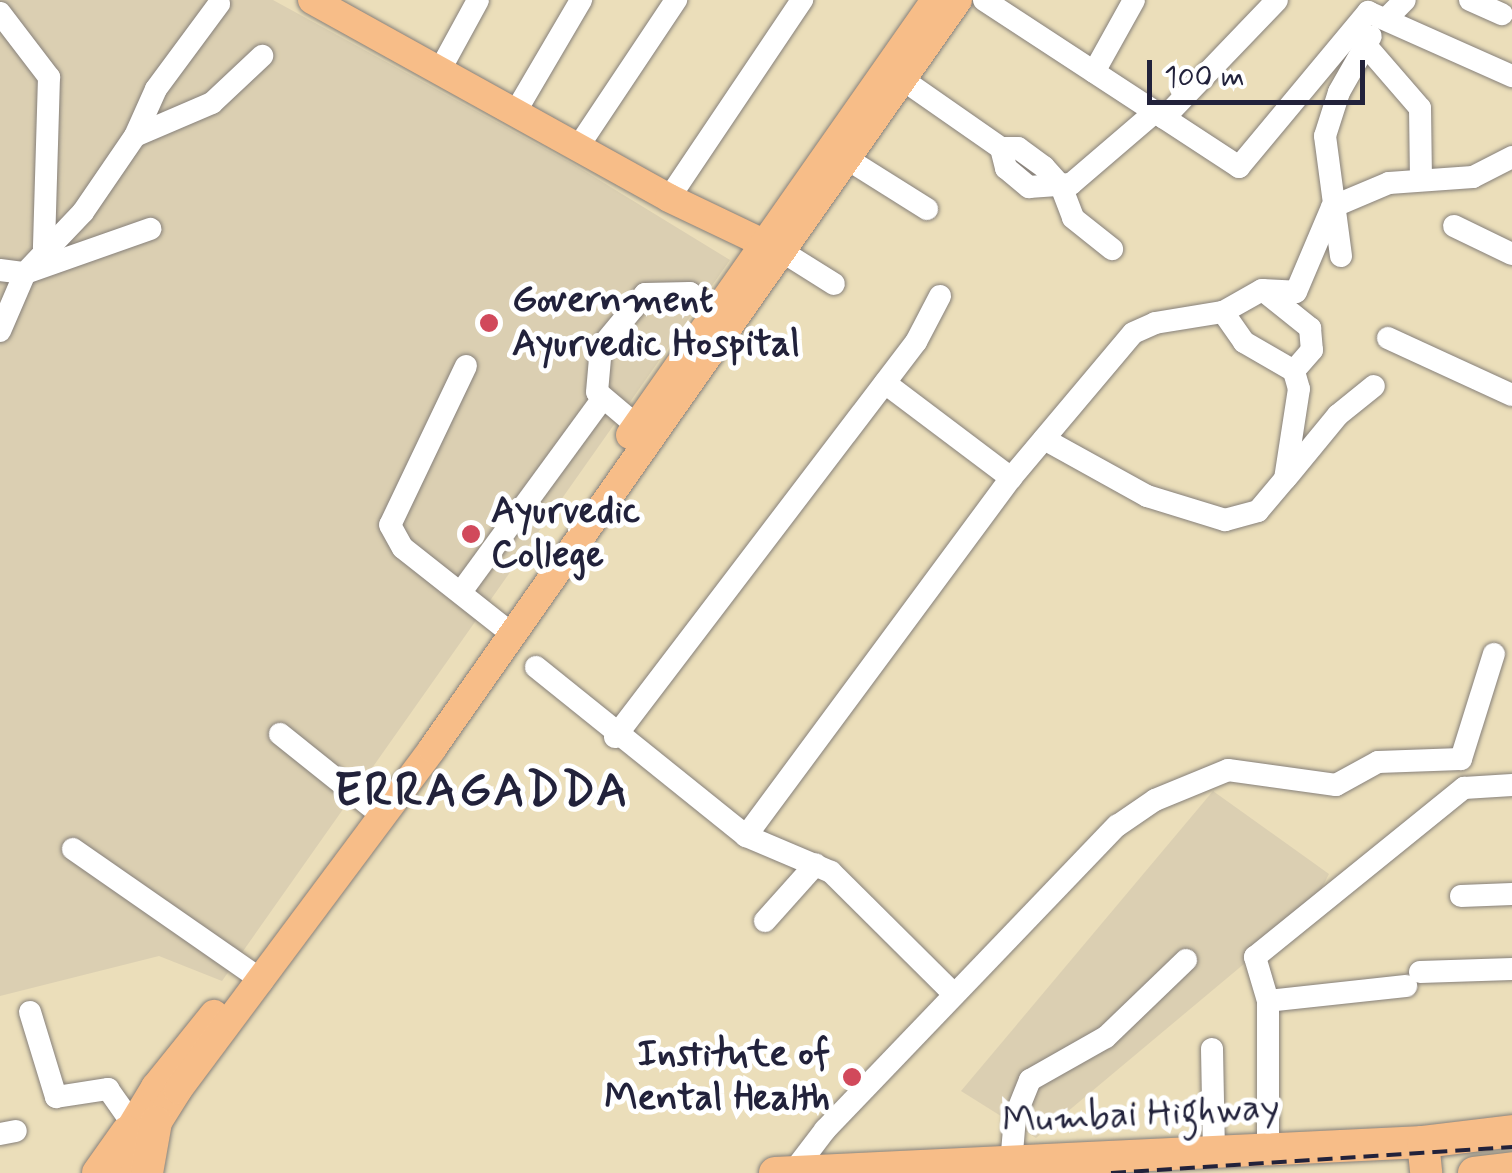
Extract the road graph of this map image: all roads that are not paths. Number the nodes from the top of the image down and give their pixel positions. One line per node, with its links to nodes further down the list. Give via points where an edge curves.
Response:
1 (312, 0): 18 (main road)
2 (478, 0): 18 (street)
3 (582, 0): 22 (street)
4 (676, 0): 25 (street)
5 (802, 0): 30 (street)
6 (935, 0): 20 (main road)
7 (958, 0): 20 (main road)
8 (984, 0): 19 (street)
9 (1134, 0): 19 (street)
10 (1277, 0): 23 (street)
11 (1405, 0): 16 (street)
12 (1470, 0): 15 (street)
13 (219, 4): 24 (street, via 156,89)
14 (0, 12): 35 (street, via 49,77)
15 (1502, 14)
16 (1376, 34): 21 (street); 23 (street, via 1368,12 1238,167); 28 (street, via 1420,108); 31 (street, via 1339,92 1325,136)
17 (262, 56): 24 (street, via 212,103)
18 (441, 68): 22 (main road)
19 (1094, 72): 23 (street)
20 (895, 74): 26 (main road); 29 (street, via 998,146 1018,148)
21 (1512, 76)
22 (516, 111): 25 (main road)
23 (1159, 116): 29 (street)
24 (135, 136): 35 (street, via 84,212)
25 (578, 147): 30 (main road)
26 (840, 155): 32 (street); 36 (main road)
27 (1512, 157): 28 (street, via 1473,177)
28 (1421, 179): 31 (street, via 1389,183)
29 (1061, 186): 37 (street, via 1073,218)
30 (669, 198): 36 (main road)
31 (1332, 207): 39 (street, via 1342,224); 43 (street, via 1301,289)
32 (928, 209)
33 (1454, 226): 38 (street)
34 (150, 230): 41 (street)
35 (44, 248): 41 (street)
36 (773, 248): 42 (street); 45 (main road); 61 (main road)
37 (1112, 250)
38 (1512, 254)
39 (1341, 256)
40 (0, 270): 41 (street)
41 (25, 273): 47 (street)
42 (834, 284)
43 (1262, 290): 46 (street); 50 (street, via 1310,328 1312,350)
44 (940, 296): 51 (street)
45 (716, 310): 54 (street, via 677,290 635,300 601,347 595,379); 55 (main road)
46 (1223, 312): 50 (street, via 1244,342); 56 (street, via 1155,322 1133,333)
47 (0, 331)
48 (1388, 338): 53 (street)
49 (466, 366): 60 (street, via 390,525 403,548)
50 (1294, 372): 58 (street, via 1298,409)
51 (885, 382): 57 (street); 65 (street)
52 (1374, 386): 58 (street, via 1338,415)
53 (1512, 395)
54 (601, 400): 55 (street); 60 (street)
55 (636, 426): 61 (main road)
56 (1044, 439): 57 (street); 58 (street, via 1147,496 1225,520 1258,510)
57 (1011, 478): 68 (street)
58 (1285, 480): 59 (street)
59 (1284, 505)
60 (461, 592): 61 (street)
61 (506, 629): 67 (main road); 76 (main road)
62 (1494, 654): 77 (street, via 1461,760 1378,762 1336,786 1228,770 1156,800 1117,826)
63 (536, 668): 65 (street)
64 (280, 734): 67 (street)
65 (615, 737): 68 (street)
66 (1512, 785): 78 (street, via 1464,788 1255,957)
67 (370, 806): 76 (main road)
68 (746, 836): 70 (street)
69 (73, 849): 76 (street)
70 (816, 864): 73 (street); 77 (street)
71 (1512, 894): 72 (street)
72 (1461, 896)
73 (765, 921)
74 (1186, 960): 86 (street, via 1106,1036 1030,1080 1015,1116)
75 (1512, 970): 78 (street)
76 (255, 976): 81 (main road)
77 (953, 993): 89 (street)
78 (1268, 1001): 83 (street)
79 (30, 1012): 81 (street, via 56,1096 108,1089)
80 (1212, 1048): 84 (street)
81 (138, 1126): 90 (highway); 91 (main road); 92 (highway)
82 (1512, 1131): 85 (highway, Mumbai Highway)
83 (1268, 1147): 84 (highway, Mumbai Highway); 85 (highway, Mumbai Highway)
84 (1214, 1150): 86 (highway, Mumbai Highway)
85 (1424, 1157)
86 (1011, 1164): 88 (highway, Mumbai Highway)
87 (1512, 1168): 94 (highway)
88 (913, 1170): 89 (highway, Mumbai Highway)
89 (793, 1172): 93 (highway, Mumbai Highway)
90 (101, 1173)
91 (126, 1173)
92 (147, 1173)
93 (775, 1173)
94 (1474, 1173)

